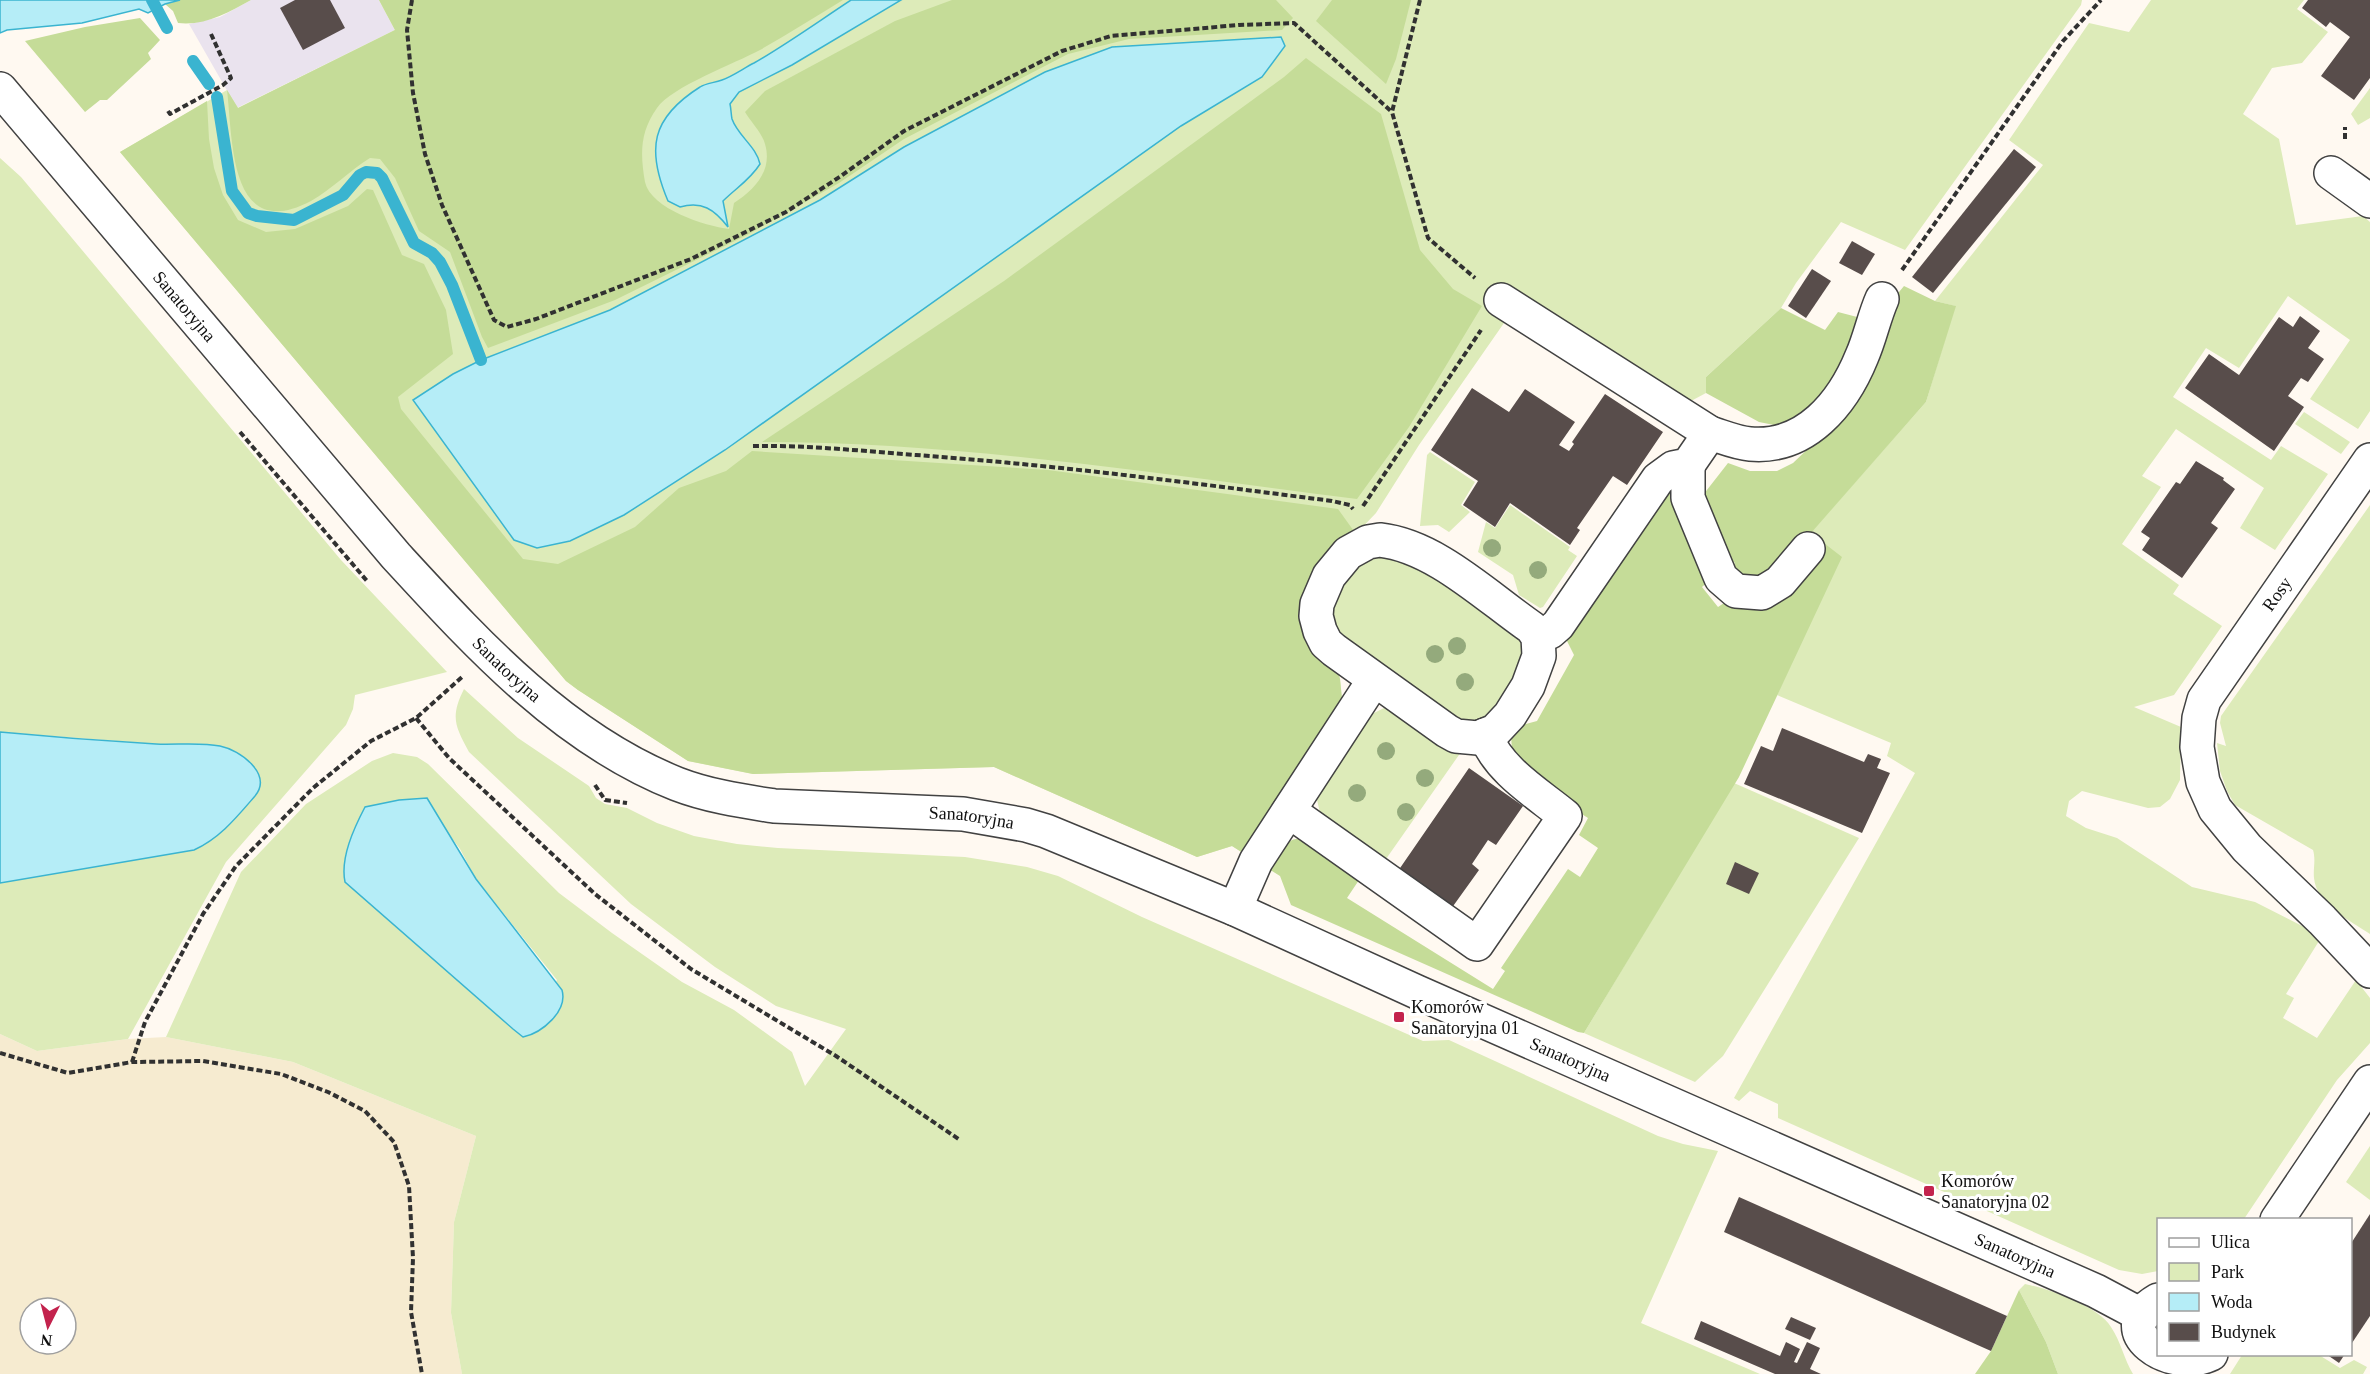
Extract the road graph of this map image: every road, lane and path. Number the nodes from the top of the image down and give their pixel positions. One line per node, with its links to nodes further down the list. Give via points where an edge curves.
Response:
1 (412, 0): 7 (path, via 407,30 424,154 442,205 494,320 507,327 691,259 786,212 904,131 1062,51 1111,36 1294,23)
2 (1420, 0): 7 (path)
3 (2101, 0): 10 (path, via 2063,41)
4 (211, 34): 6 (path, via 231,78 170,114)
5 (0, 88): 20 (street, Sanatoryjna, via 396,556)
6 (168, 111)
7 (1392, 112): 11 (path, via 1428,238)
8 (2331, 173): 9 (street)
9 (2370, 201)
10 (1882, 299): 13 (street, via 1854,374 1832,408 1805,433 1784,443 1748,444)
11 (1501, 300): 13 (street); 14 (path, via 1357,514 1350,505 1332,501 1130,475 967,459)
12 (238, 430): 18 (path)
13 (1710, 433): 16 (street)
14 (753, 446)
15 (2370, 460): 31 (street, Rosy, via 2204,700 2197,734 2203,782 2221,818)
16 (1688, 465): 17 (street, via 1688,498 1721,578 1736,591 1762,593 1780,582); 19 (street, via 1673,468 1658,479 1558,625)
17 (1808, 549)
18 (369, 584)
19 (1538, 637): 23 (street, via 1532,628 1427,553 1392,541 1368,542 1348,553 1329,576 1319,595 1316,616 1326,643); 26 (street, via 1539,656 1528,686 1510,715 1495,731)
20 (486, 650): 22 (path); 30 (street, Sanatoryjna, via 565,719 676,784 774,806 963,814 1026,825)
21 (453, 670): 22 (path)
22 (461, 678): 24 (path); 25 (path)
23 (1374, 680): 26 (street, via 1456,736); 29 (street)
24 (467, 684)
25 (416, 718): 33 (path, via 371,741 321,781 236,866 202,914 145,1022); 35 (path, via 449,758 595,894 691,969 836,1056)
26 (1485, 735): 29 (street, via 1506,768 1565,816 1477,944)
27 (592, 780): 28 (path, via 605,800)
28 (628, 804)
29 (1289, 811): 30 (street, via 1256,861)
30 (1235, 909): 37 (street, Sanatoryjna, via 2096,1291)
31 (2370, 971)
32 (0, 1053): 33 (path, via 68,1073)
33 (132, 1062): 40 (path, via 203,1061 281,1074 365,1111 394,1142 409,1186 411,1311)
34 (2370, 1082): 36 (street)
35 (960, 1140)
36 (2278, 1218)
37 (2151, 1308): 39 (street, via 2139,1328 2139,1340 2150,1361)
38 (2209, 1356): 39 (street, via 2195,1369)
39 (2172, 1373)
40 (422, 1374)

